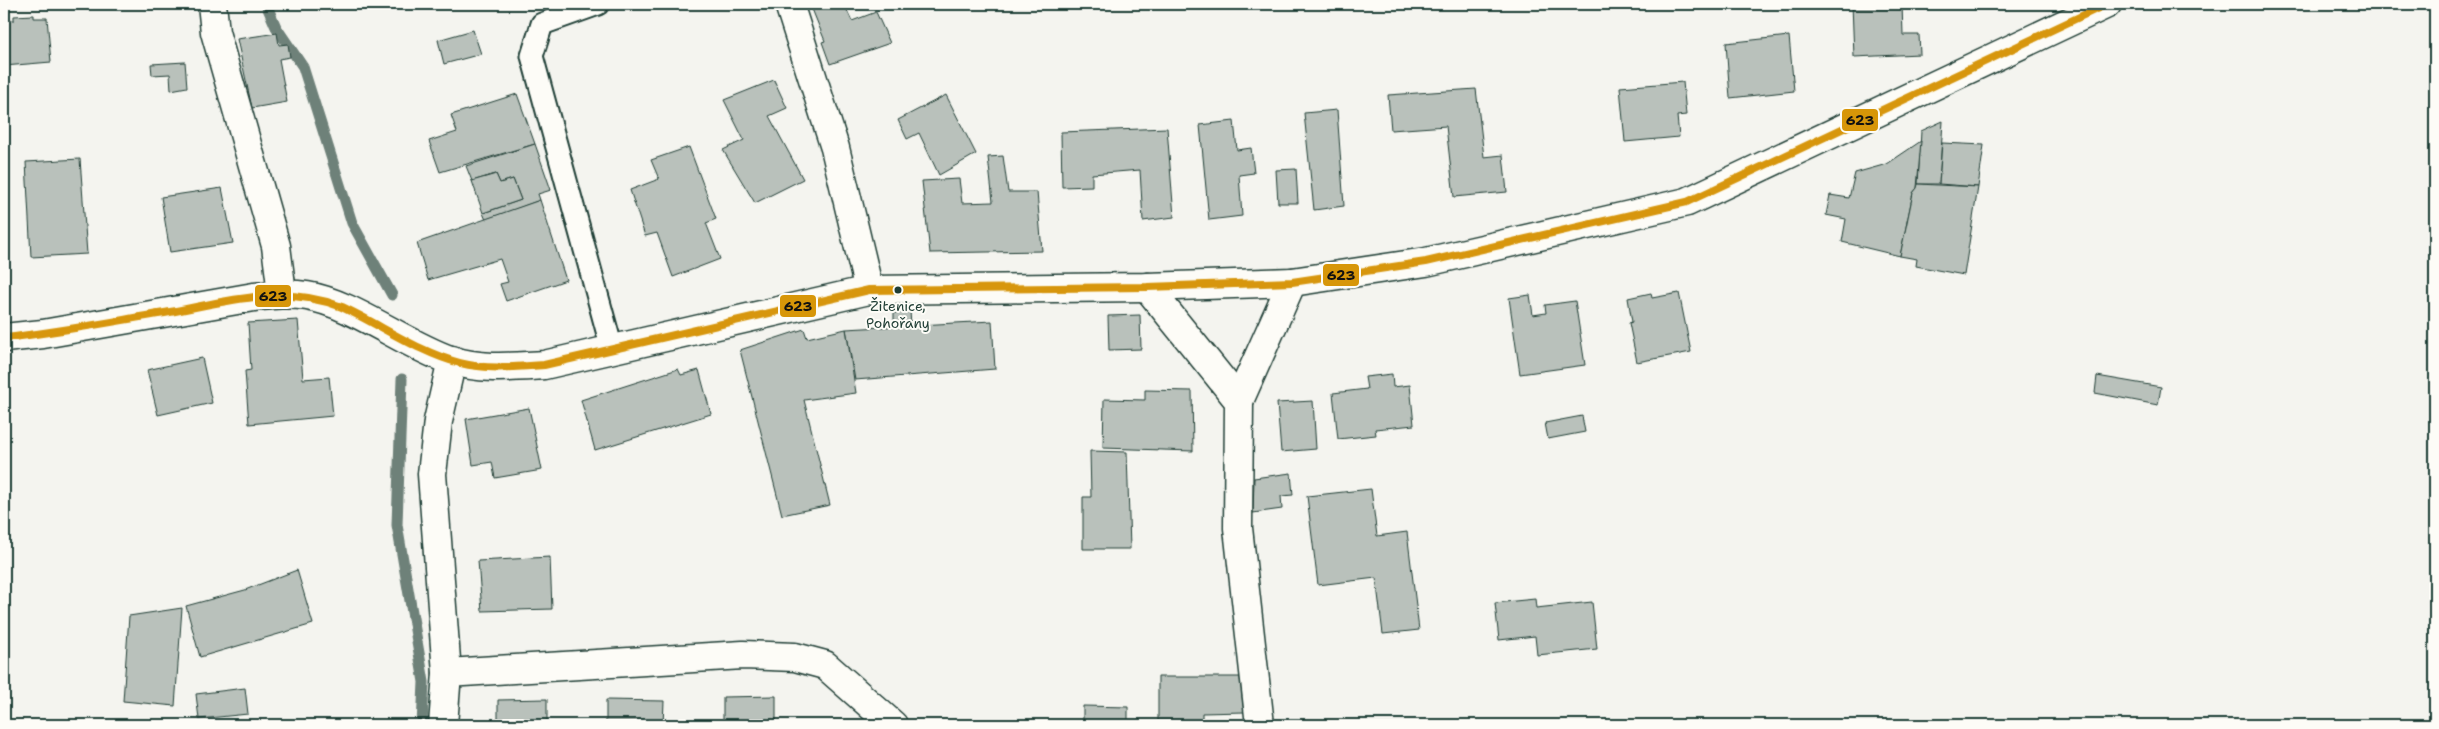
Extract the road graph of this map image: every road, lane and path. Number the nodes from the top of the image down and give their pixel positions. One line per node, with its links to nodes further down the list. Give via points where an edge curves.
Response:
1 (212, 4): 8 (street, via 215,32 276,246)
2 (598, 4): 10 (lane, via 542,24 532,56)
3 (788, 4): 7 (street, via 835,148)
4 (2107, 4): 5 (street, via 1687,202 1426,262)
5 (1292, 282): 6 (street); 12 (street)
6 (1147, 287): 7 (street); 12 (street)
7 (869, 290): 10 (street)
8 (282, 293): 9 (street); 11 (street, via 309,296 347,310 422,349)
9 (4, 338)
10 (612, 349): 11 (street, via 544,365 492,368)
11 (452, 360): 13 (street, via 438,421 432,474)
12 (1239, 402): 16 (street, via 1238,528)
13 (447, 673): 14 (street); 15 (street, via 743,655 795,657 825,665)
14 (443, 725)
15 (894, 725)
16 (1260, 725)

